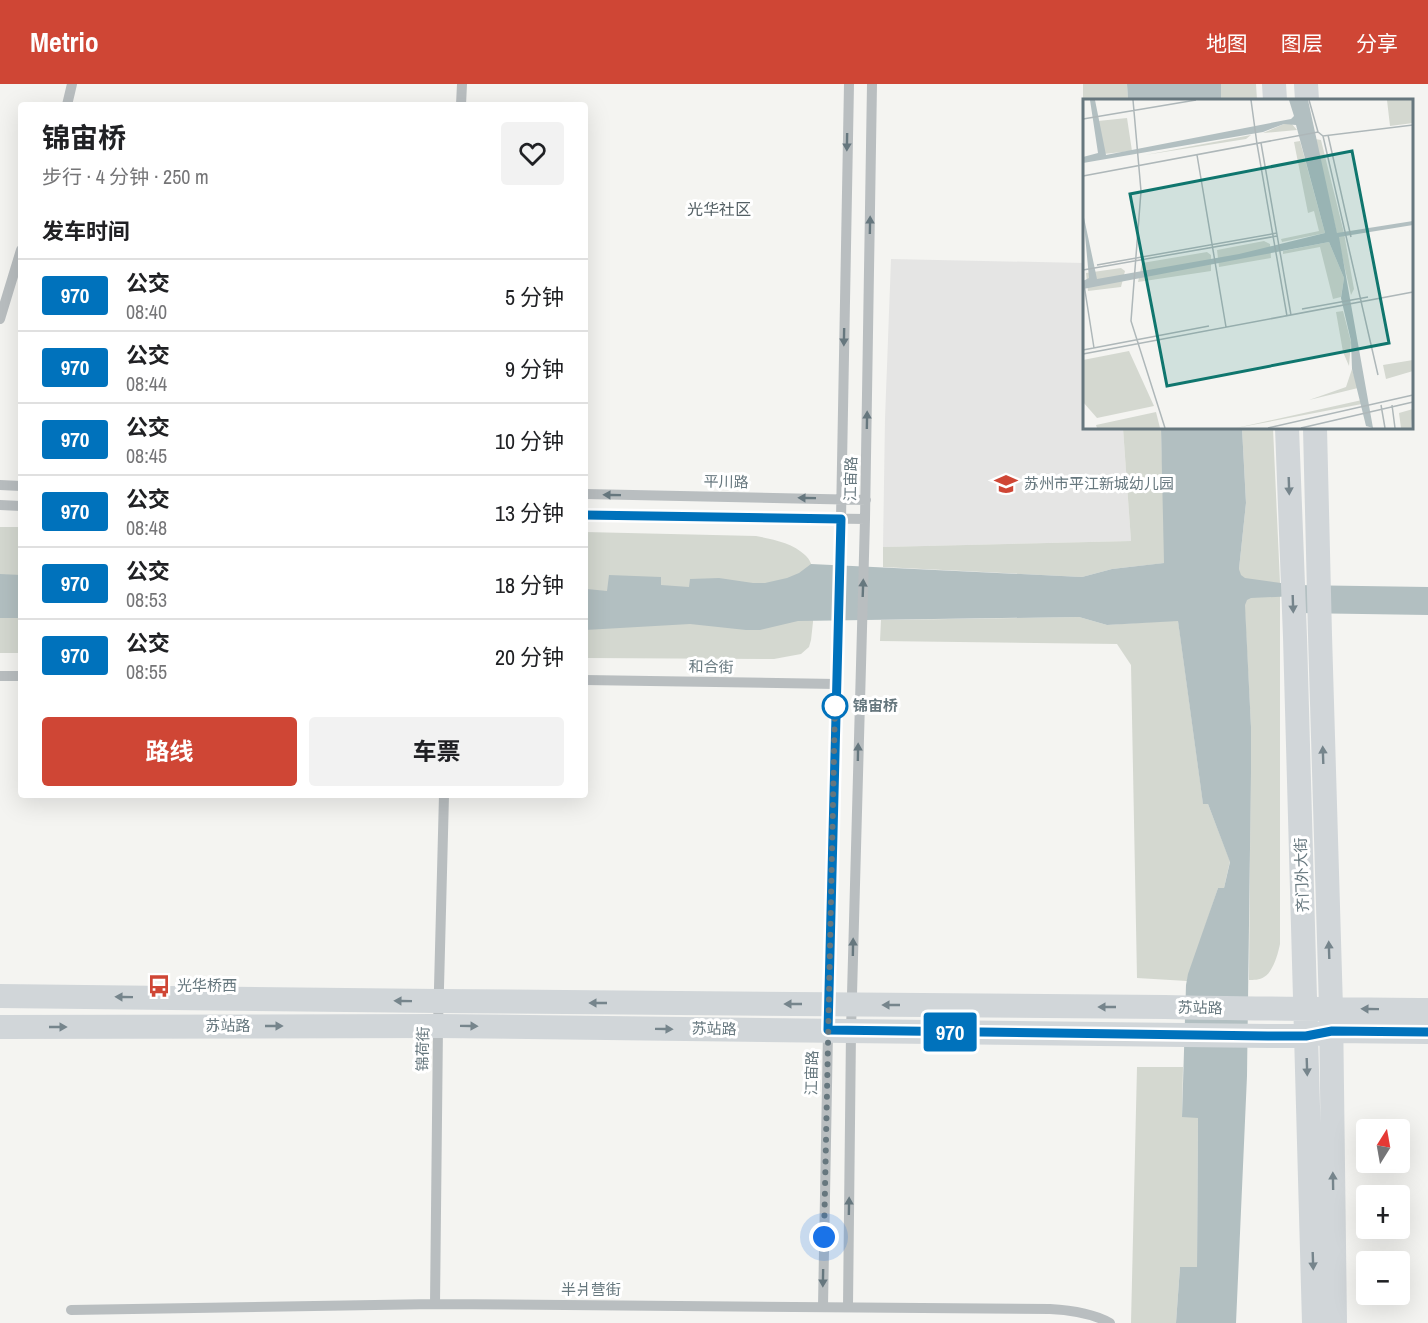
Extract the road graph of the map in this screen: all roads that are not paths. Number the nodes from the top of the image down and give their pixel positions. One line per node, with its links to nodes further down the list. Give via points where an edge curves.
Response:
1 (72, 84): 7 (street)
2 (462, 84): 8 (street)
3 (849, 84): 16 (street, 江宙路, one-way to 16)
4 (872, 84): 17 (street, 江宙路, one-way to 4)
5 (1274, 84): 6 (main road)
6 (1275, 99)
7 (68, 102)
8 (461, 102)
9 (18, 260): 10 (street)
10 (0, 319)
11 (1287, 429): 31 (main road, 齐门外大街, one-way to 31)
12 (1315, 429): 33 (main road, 齐门外大街, one-way to 12)
13 (0, 485): 14 (street)
14 (18, 486)
15 (588, 494): 16 (street, 平川路, one-way to 15)
16 (841, 499): 17 (street, 平川路); 21 (street, 江宙路)
17 (866, 500): 22 (street, 江宙路)
18 (0, 506): 19 (street)
19 (18, 506)
20 (588, 514): 21 (street)
21 (841, 519): 22 (street); 26 (street, 江宙路)
22 (865, 519): 30 (street, 江宙路, one-way to 22)
23 (0, 676): 24 (street)
24 (18, 676)
25 (588, 680): 26 (street, 和合街)
26 (836, 684): 30 (street, 江宙路)
27 (444, 798): 29 (street, 锦荷街)
28 (0, 996): 29 (main road, 苏站路, one-way to 28)
29 (438, 1001): 30 (main road, 苏站路, one-way to 29); 34 (street, 锦荷街)
30 (840, 1005): 31 (main road, 苏站路, one-way to 30); 36 (street, 江宙路); 36 (street, 江宙路)
31 (1306, 1008): 33 (main road, 苏站路); 38 (main road, 齐门外大街)
32 (1428, 1010): 33 (main road, 苏站路, one-way to 33)
33 (1331, 1020): 37 (main road, 苏站路); 38 (main road, 苏站路); 45 (main road, 齐门外大街, one-way to 33)
34 (438, 1026): 35 (main road, 苏站路, one-way to 34); 36 (main road, 苏站路, one-way to 36); 39 (street, 锦荷街)
35 (0, 1027)
36 (839, 1031): 38 (main road, 苏站路); 40 (street, 江宙路, one-way to 40); 41 (street, 江宙路, one-way to 36)
37 (1428, 1032)
38 (1306, 1036): 44 (main road, 齐门外大街, one-way to 44)
39 (435, 1304): 40 (street, 半爿营街); 42 (street, 半爿营街)
40 (822, 1306): 41 (street, 半爿营街)
41 (848, 1306): 43 (street, 半爿营街, via 1050,1309 1082,1313)
42 (71, 1310)
43 (1110, 1323)
44 (1314, 1323)
45 (1335, 1323)

